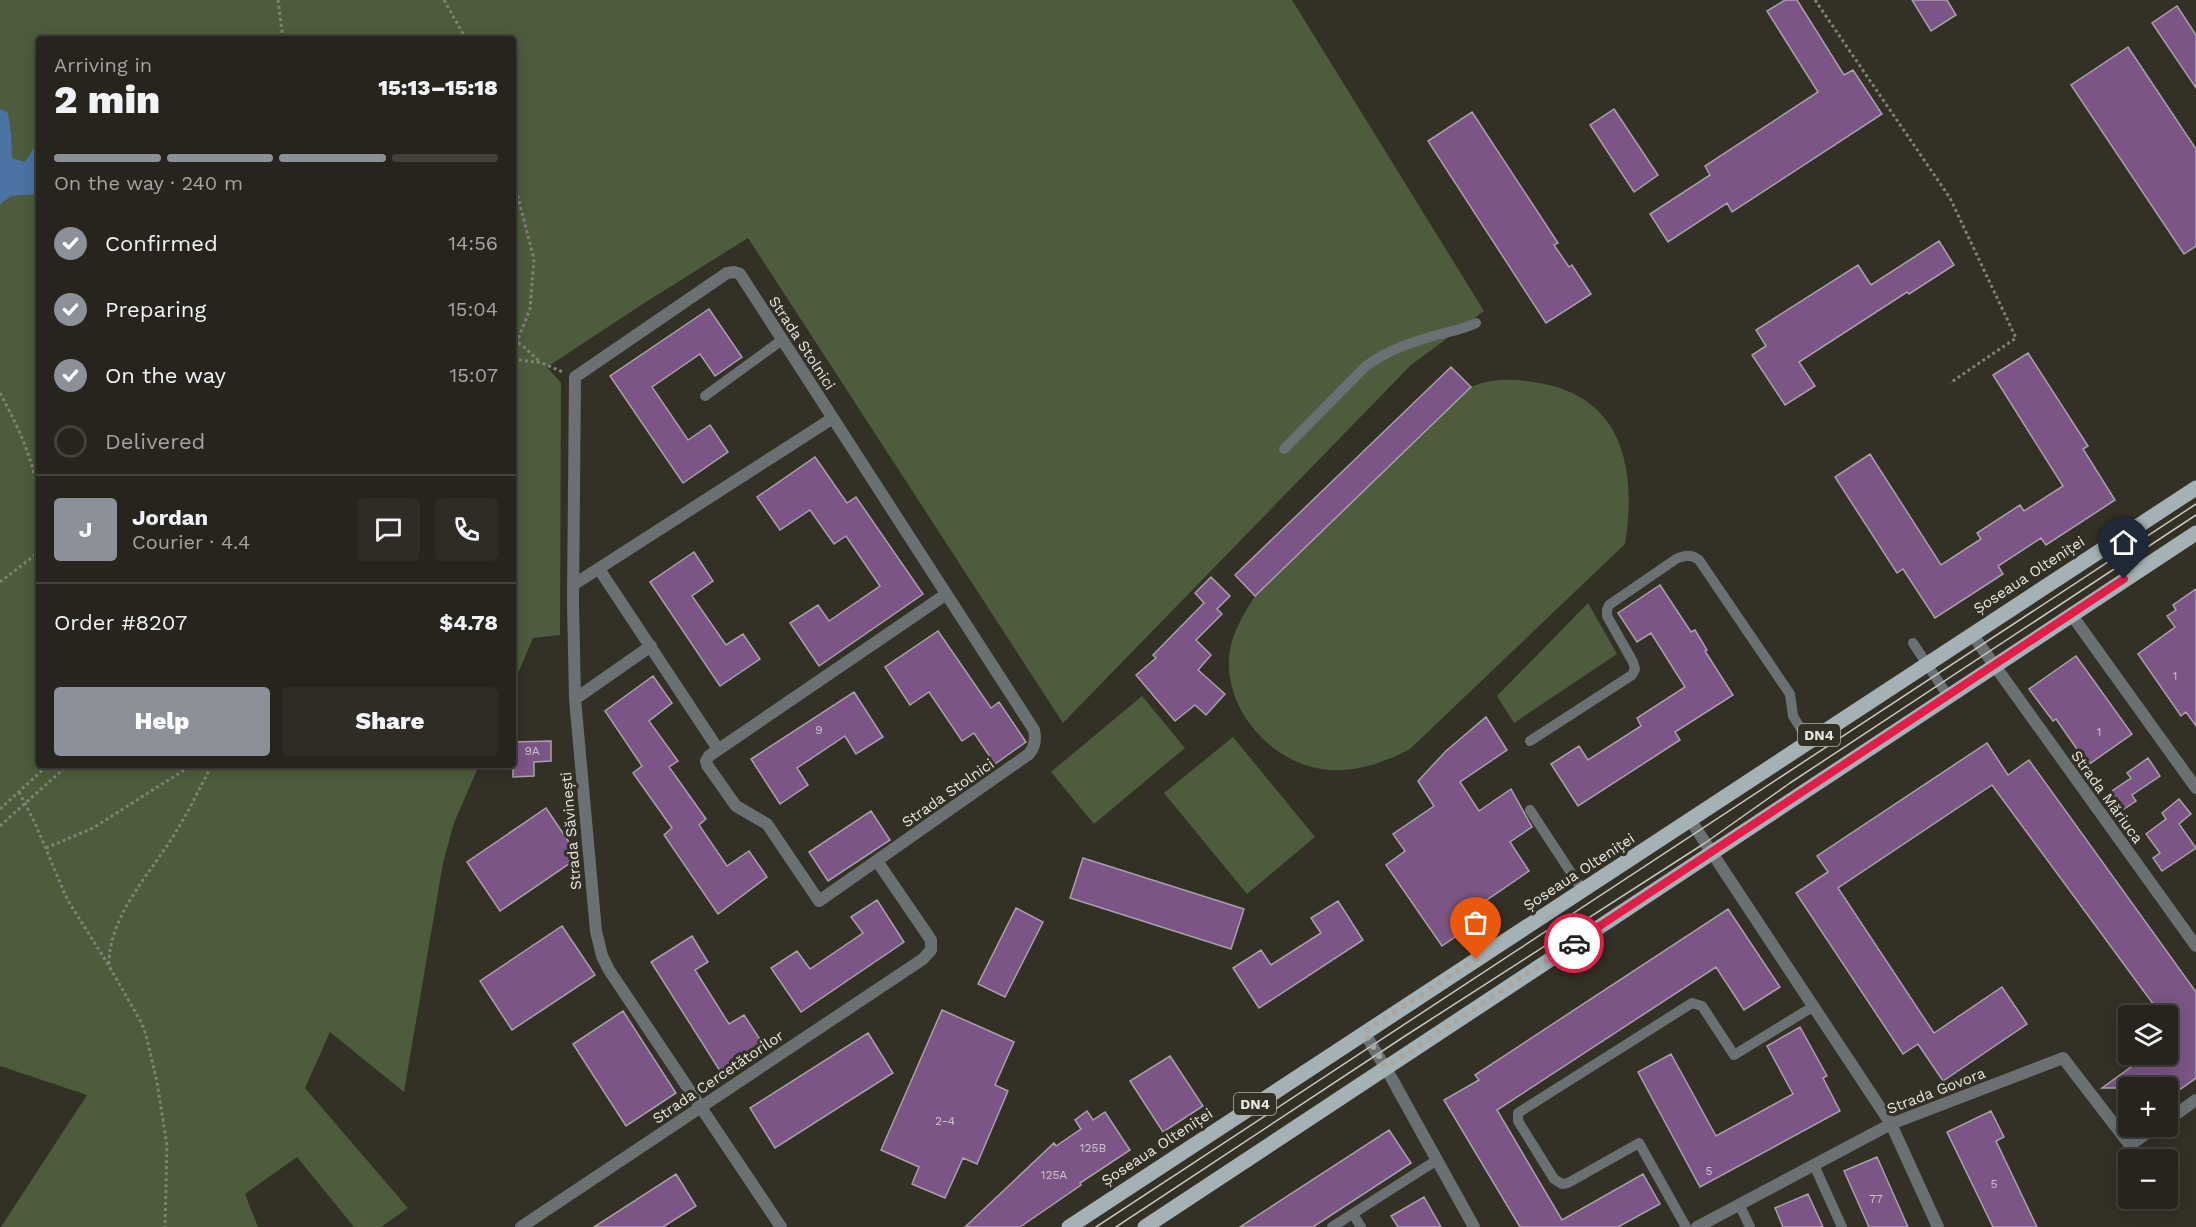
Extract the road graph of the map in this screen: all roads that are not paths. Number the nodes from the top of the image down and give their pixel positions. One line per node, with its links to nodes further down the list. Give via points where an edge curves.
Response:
1 (1476, 323): 6 (lane, via 1379,356)
2 (782, 339): 3 (street, Strada Stolnici, via 740,274 727,273); 4 (lane); 5 (street, Strada Stolnici)
3 (575, 377): 10 (street, Strada Săvinești)
4 (705, 396)
5 (833, 418): 9 (street); 11 (street, Strada Stolnici)
6 (1284, 449)
7 (2196, 488): 13 (main road, Șoseaua Olteniței / DN4)
8 (2196, 533): 12 (main road, DN4)
9 (599, 569): 10 (street); 15 (street)
10 (573, 585): 19 (street, Strada Săvinești)
11 (945, 595): 22 (street); 27 (street, Strada Stolnici, via 1034,730 1036,740 1029,754)
12 (2071, 614): 17 (main road, DN4); 23 (street)
13 (1972, 634): 16 (main road, Șoseaua Olteniței / DN4); 17 (street, Șoseaua Olteniței)
14 (1913, 643): 16 (lane)
15 (651, 646): 19 (street); 22 (street)
16 (1927, 664): 18 (lane); 21 (main road, Șoseaua Olteniței / DN4)
17 (1994, 665): 18 (main road, DN4); 29 (street, Strada Măriuca)
18 (1948, 696): 26 (main road, DN4)
19 (575, 699): 34 (street, Strada Săvinești, via 596,931 602,956)
20 (1530, 741): 21 (lane, via 1632,675 1633,662 1606,610 1676,560 1694,556 1790,694 1793,716)
21 (1809, 742): 25 (main road, Șoseaua Olteniței / DN4)
22 (718, 749): 27 (street, via 706,760 713,774 736,806 768,825 819,901)
23 (2196, 788)
24 (1530, 810): 28 (lane)
25 (1690, 821): 26 (street); 28 (main road, Șoseaua Olteniței / DN4)
26 (1712, 853): 30 (street); 32 (main road, DN4)
27 (877, 861): 34 (street, Strada Cercetătorilor, via 931,940 931,950)
28 (1583, 891): 31 (main road, Șoseaua Olteniței / DN4)
29 (2196, 946)
30 (1814, 1006): 36 (street); 51 (lane, via 1734,1055 1702,1006 1692,1003 1518,1113 1518,1121 1553,1177 1563,1184 1639,1143)
31 (1364, 1032): 32 (street); 46 (main road, Șoseaua Olteniței / DN4)
32 (1386, 1067): 40 (street); 47 (main road, DN4)
33 (2196, 1101): 35 (street)
34 (701, 1107): 44 (street, Strada Cercetătorilor); 45 (street, Strada Săvinești)
35 (2178, 1113)
36 (1891, 1124): 37 (street, Strada Govora, via 2063,1058); 41 (street, Strada Govora); 55 (street)
37 (2118, 1129)
38 (2124, 1137): 39 (street, Strada Govora, via 2130,1145)
39 (2141, 1137)
40 (1437, 1160): 43 (lane); 50 (street)
41 (1814, 1165): 42 (street, Strada Govora); 54 (lane)
42 (1739, 1204): 52 (street, Strada Govora); 53 (lane)
43 (1353, 1214): 48 (lane); 49 (lane)
44 (521, 1227)
45 (781, 1227)
46 (1069, 1227)
47 (1145, 1227)
48 (1332, 1227)
49 (1361, 1227)
50 (1474, 1227)
51 (1686, 1227)
52 (1697, 1227)
53 (1750, 1227)
54 (1842, 1227)
55 (1938, 1227)

